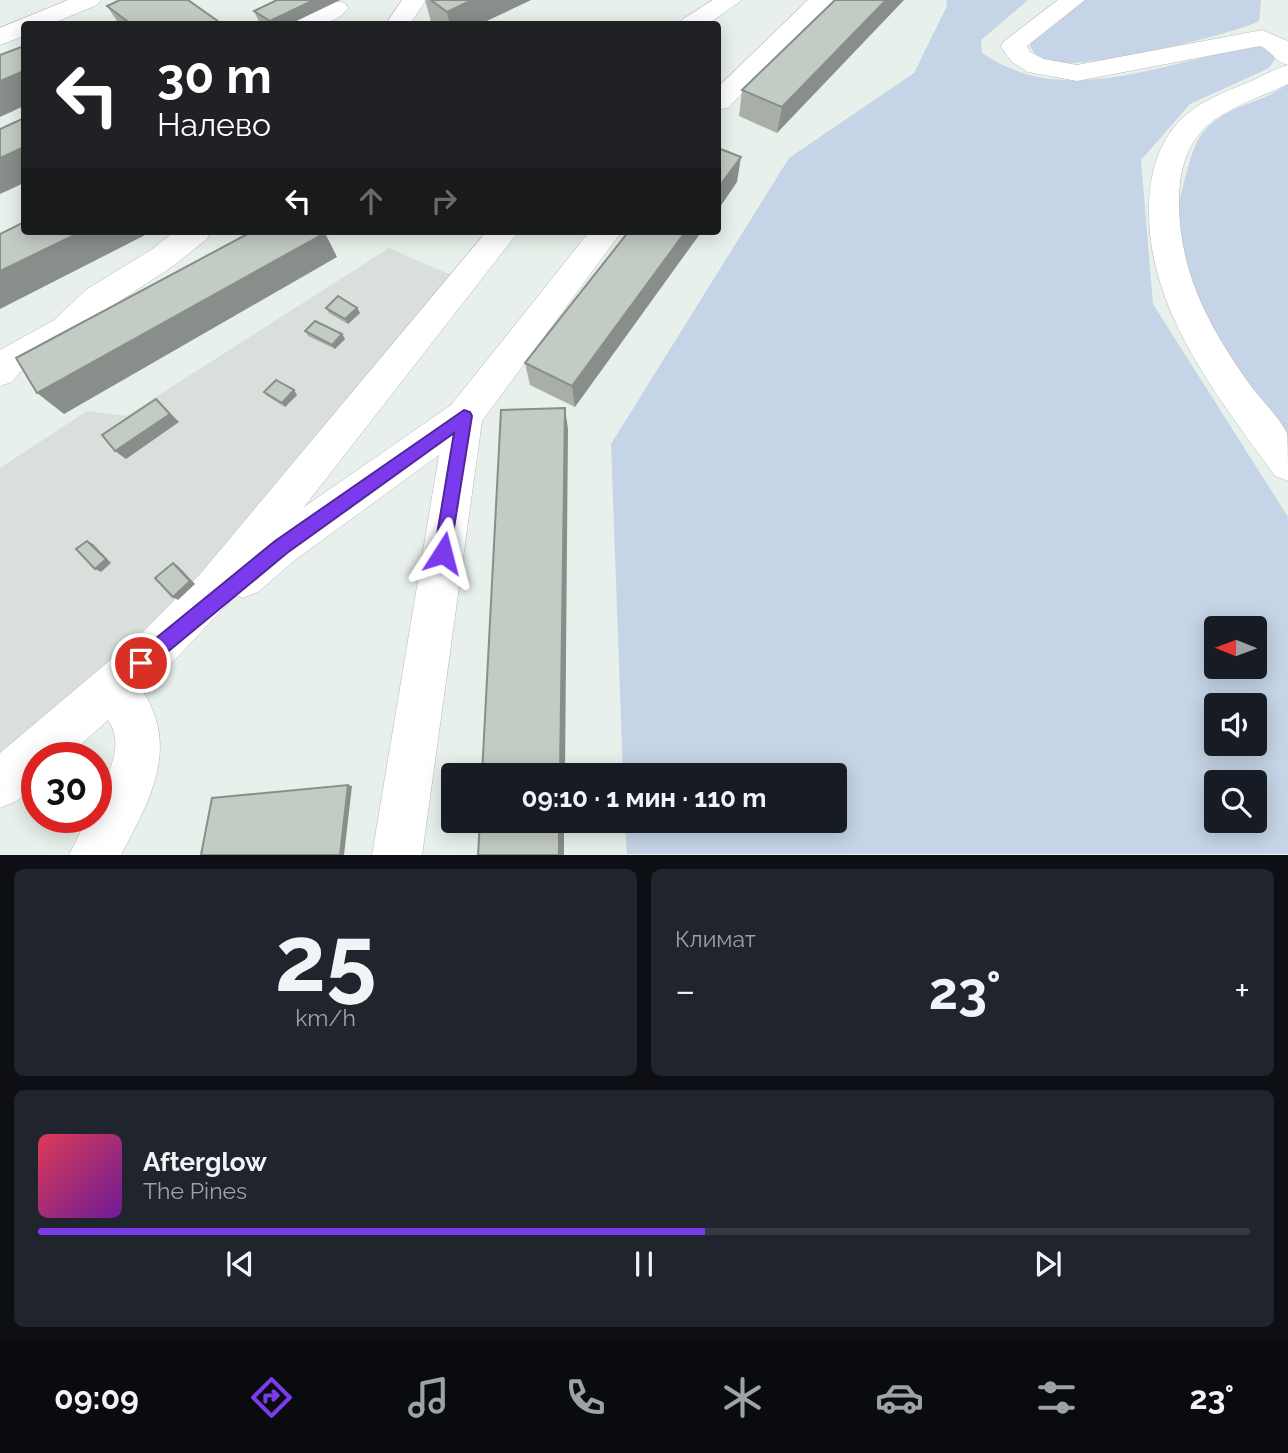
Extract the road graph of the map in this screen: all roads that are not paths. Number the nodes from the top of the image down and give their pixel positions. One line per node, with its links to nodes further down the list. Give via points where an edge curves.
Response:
1 (38, 0): 12 (street)
2 (89, 0): 8 (street)
3 (414, 0): 10 (street)
4 (730, 0): 11 (street)
5 (822, 0): 15 (street)
6 (1073, 0): 13 (street, via 1016,42 1017,54 1046,69 1082,72 1262,38 1277,44)
7 (336, 8): 9 (street)
8 (38, 21)
9 (309, 21)
10 (400, 21)
11 (697, 21)
12 (8, 27)
13 (1288, 57)
14 (1288, 73): 21 (street, via 1211,111 1189,128 1169,161 1162,207 1170,266 1187,317)
15 (721, 99)
16 (501, 235): 22 (street, via 216,587)
17 (604, 235): 20 (street)
18 (205, 243): 19 (street, via 162,258 99,298 65,330 8,362)
19 (0, 372)
20 (464, 416): 22 (street, via 281,547); 26 (street)
21 (1288, 464)
22 (155, 650): 23 (street)
23 (112, 688): 24 (street); 25 (street, via 130,710 138,732 136,762 112,824)
24 (0, 783)
25 (94, 855)
26 (397, 855)

